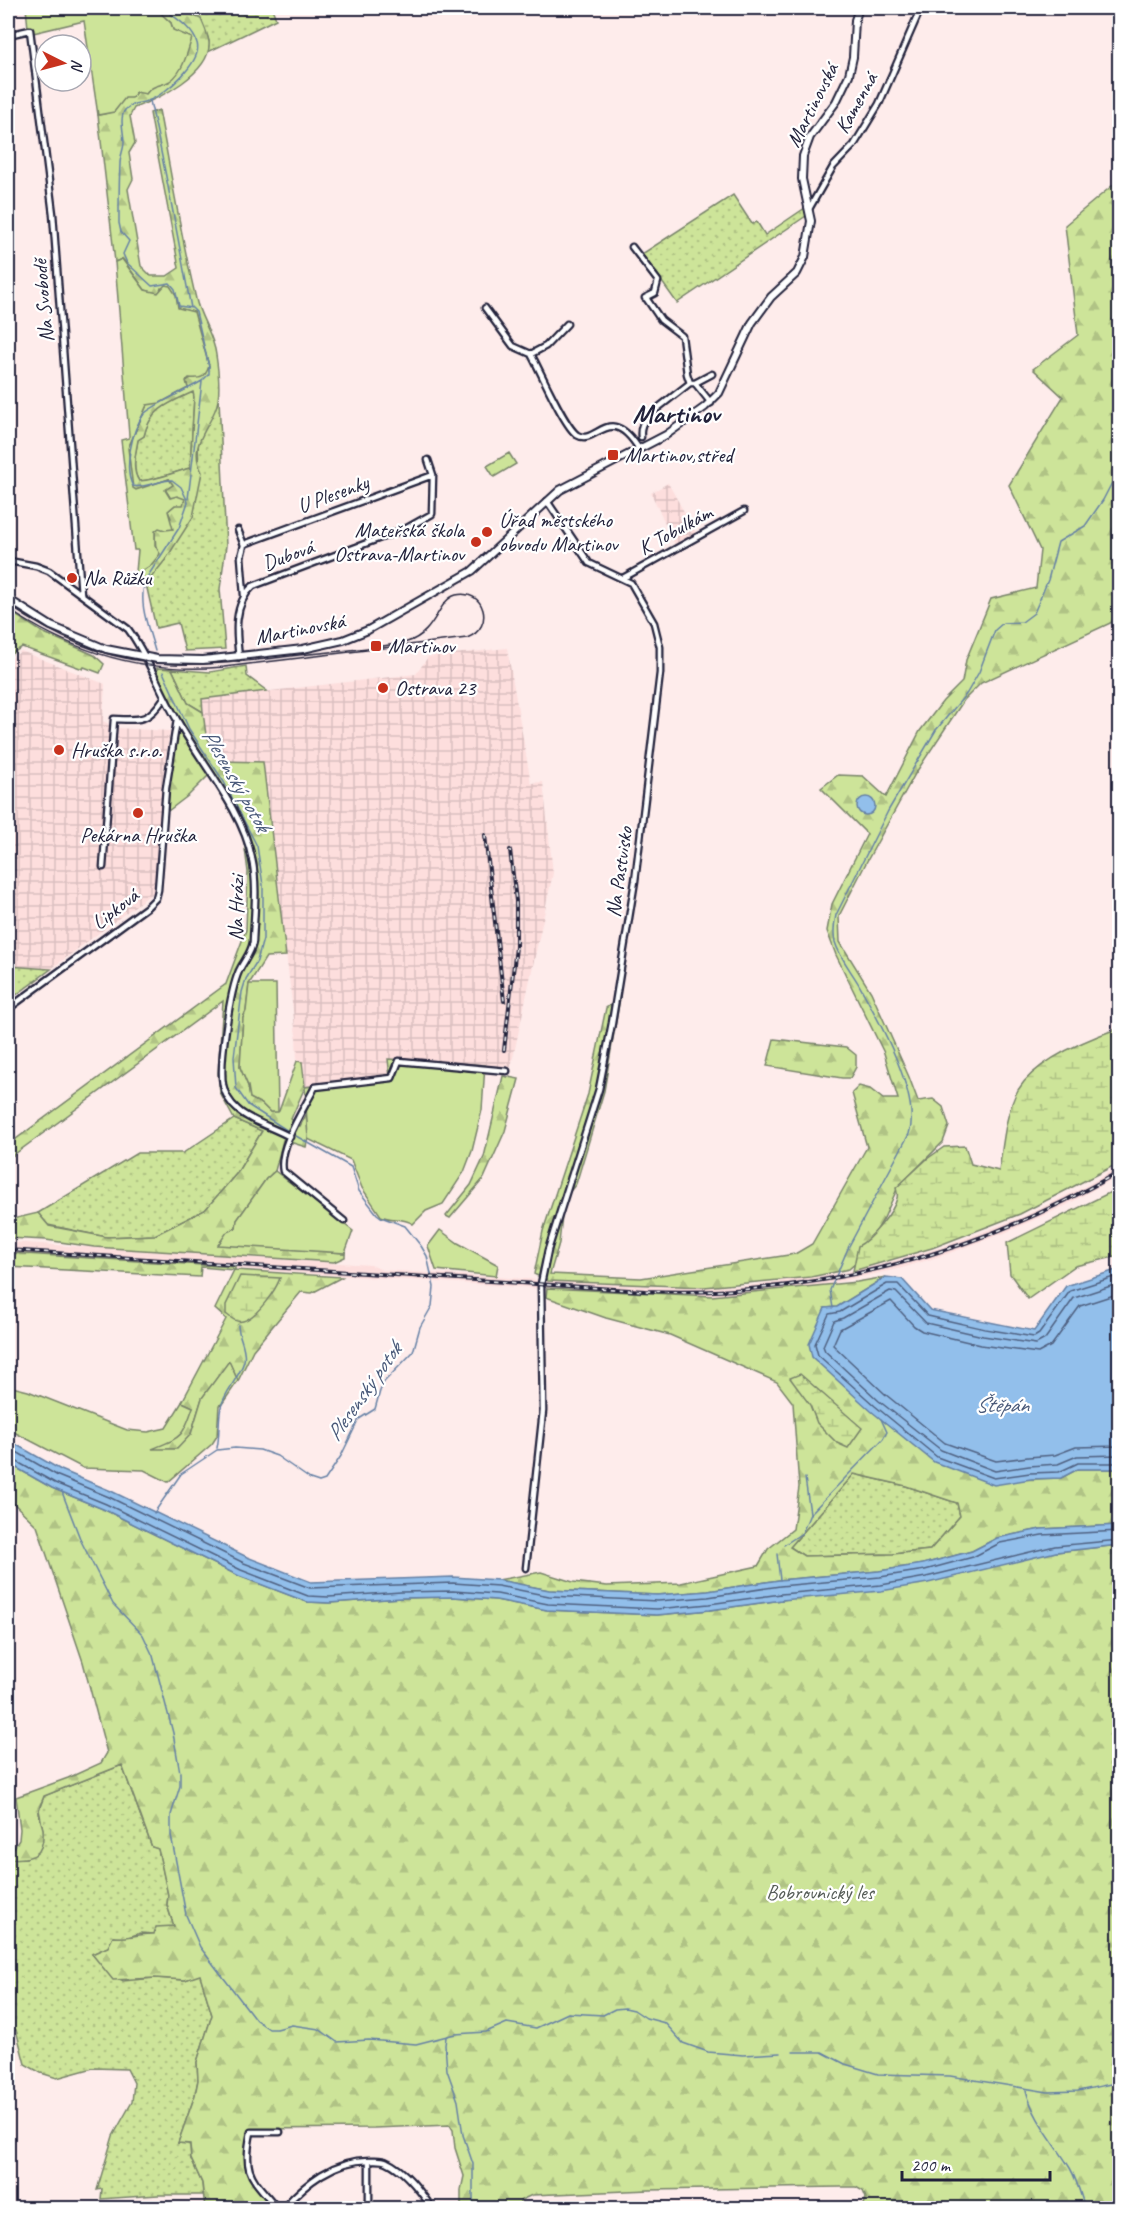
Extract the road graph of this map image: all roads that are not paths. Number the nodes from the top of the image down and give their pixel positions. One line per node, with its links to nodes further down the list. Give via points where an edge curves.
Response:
1 (859, 8): 4 (street, Martinovská, via 849,75 804,152 802,174)
2 (921, 8): 4 (street, Kamenná, via 879,104 854,145 833,167)
3 (8, 35): 24 (street, Na Svobodě, via 30,30 53,214)
4 (809, 209): 11 (street, Martinovská, via 811,223 803,262 752,322 724,384)
5 (633, 247): 10 (street, via 656,277 657,289 645,298 661,320 682,336 687,374)
6 (485, 308): 8 (street, via 513,346)
7 (567, 324): 8 (street, via 546,346)
8 (531, 354): 13 (street, via 575,433 585,436 615,426 623,428)
9 (712, 374): 10 (street)
10 (693, 383): 11 (street); 12 (street, via 643,421)
11 (711, 403): 14 (street, Martinovská)
12 (641, 437): 13 (street); 14 (street)
13 (634, 441): 15 (street)
14 (647, 445): 15 (street, Martinovská)
15 (639, 449): 18 (street, Martinovská, via 567,485)
16 (428, 460): 17 (street)
17 (433, 476): 21 (street, U Plesenky); 25 (street, Dubová, via 432,514 414,525 257,583)
18 (547, 501): 23 (street, Na Pastvisko, via 589,563); 28 (street, Martinovská, via 472,571 368,630 314,647)
19 (744, 511): 23 (street, K Tobulkám)
20 (238, 530): 21 (street)
21 (244, 545): 25 (street)
22 (8, 546): 24 (street, via 9,561 49,571)
23 (623, 578): 36 (street, Na Pastvisko, via 631,583 654,623 660,647 655,725 635,881 599,1089 541,1284 543,1411)
24 (81, 594): 27 (street, via 128,629)
25 (244, 596): 28 (street, Dubová, via 237,616)
26 (8, 599): 27 (street, Martinovská, via 66,634 106,649)
27 (144, 657): 28 (street, Martinovská); 29 (street, Na Hrázi)
28 (239, 657)
29 (164, 698): 30 (street, Na Hrázi); 31 (street, via 149,717 114,719)
30 (177, 720): 32 (street, Lipková, via 156,898); 34 (street, Na Hrázi, via 231,808 244,833 253,865 253,942 233,989 223,1074 225,1093 239,1112)
31 (104, 867)
32 (8, 1009)
33 (507, 1071): 34 (street, via 399,1061 392,1078 315,1087)
34 (290, 1137): 35 (street, via 281,1163 283,1171)
35 (344, 1221)
36 (526, 1568)
37 (280, 2132): 39 (street, via 251,2132 247,2152 250,2176)
38 (369, 2160): 40 (street, via 352,2160 335,2168 313,2181); 41 (street); 42 (street, via 390,2164)
39 (277, 2208)
40 (283, 2208)
41 (369, 2208)
42 (432, 2208)

